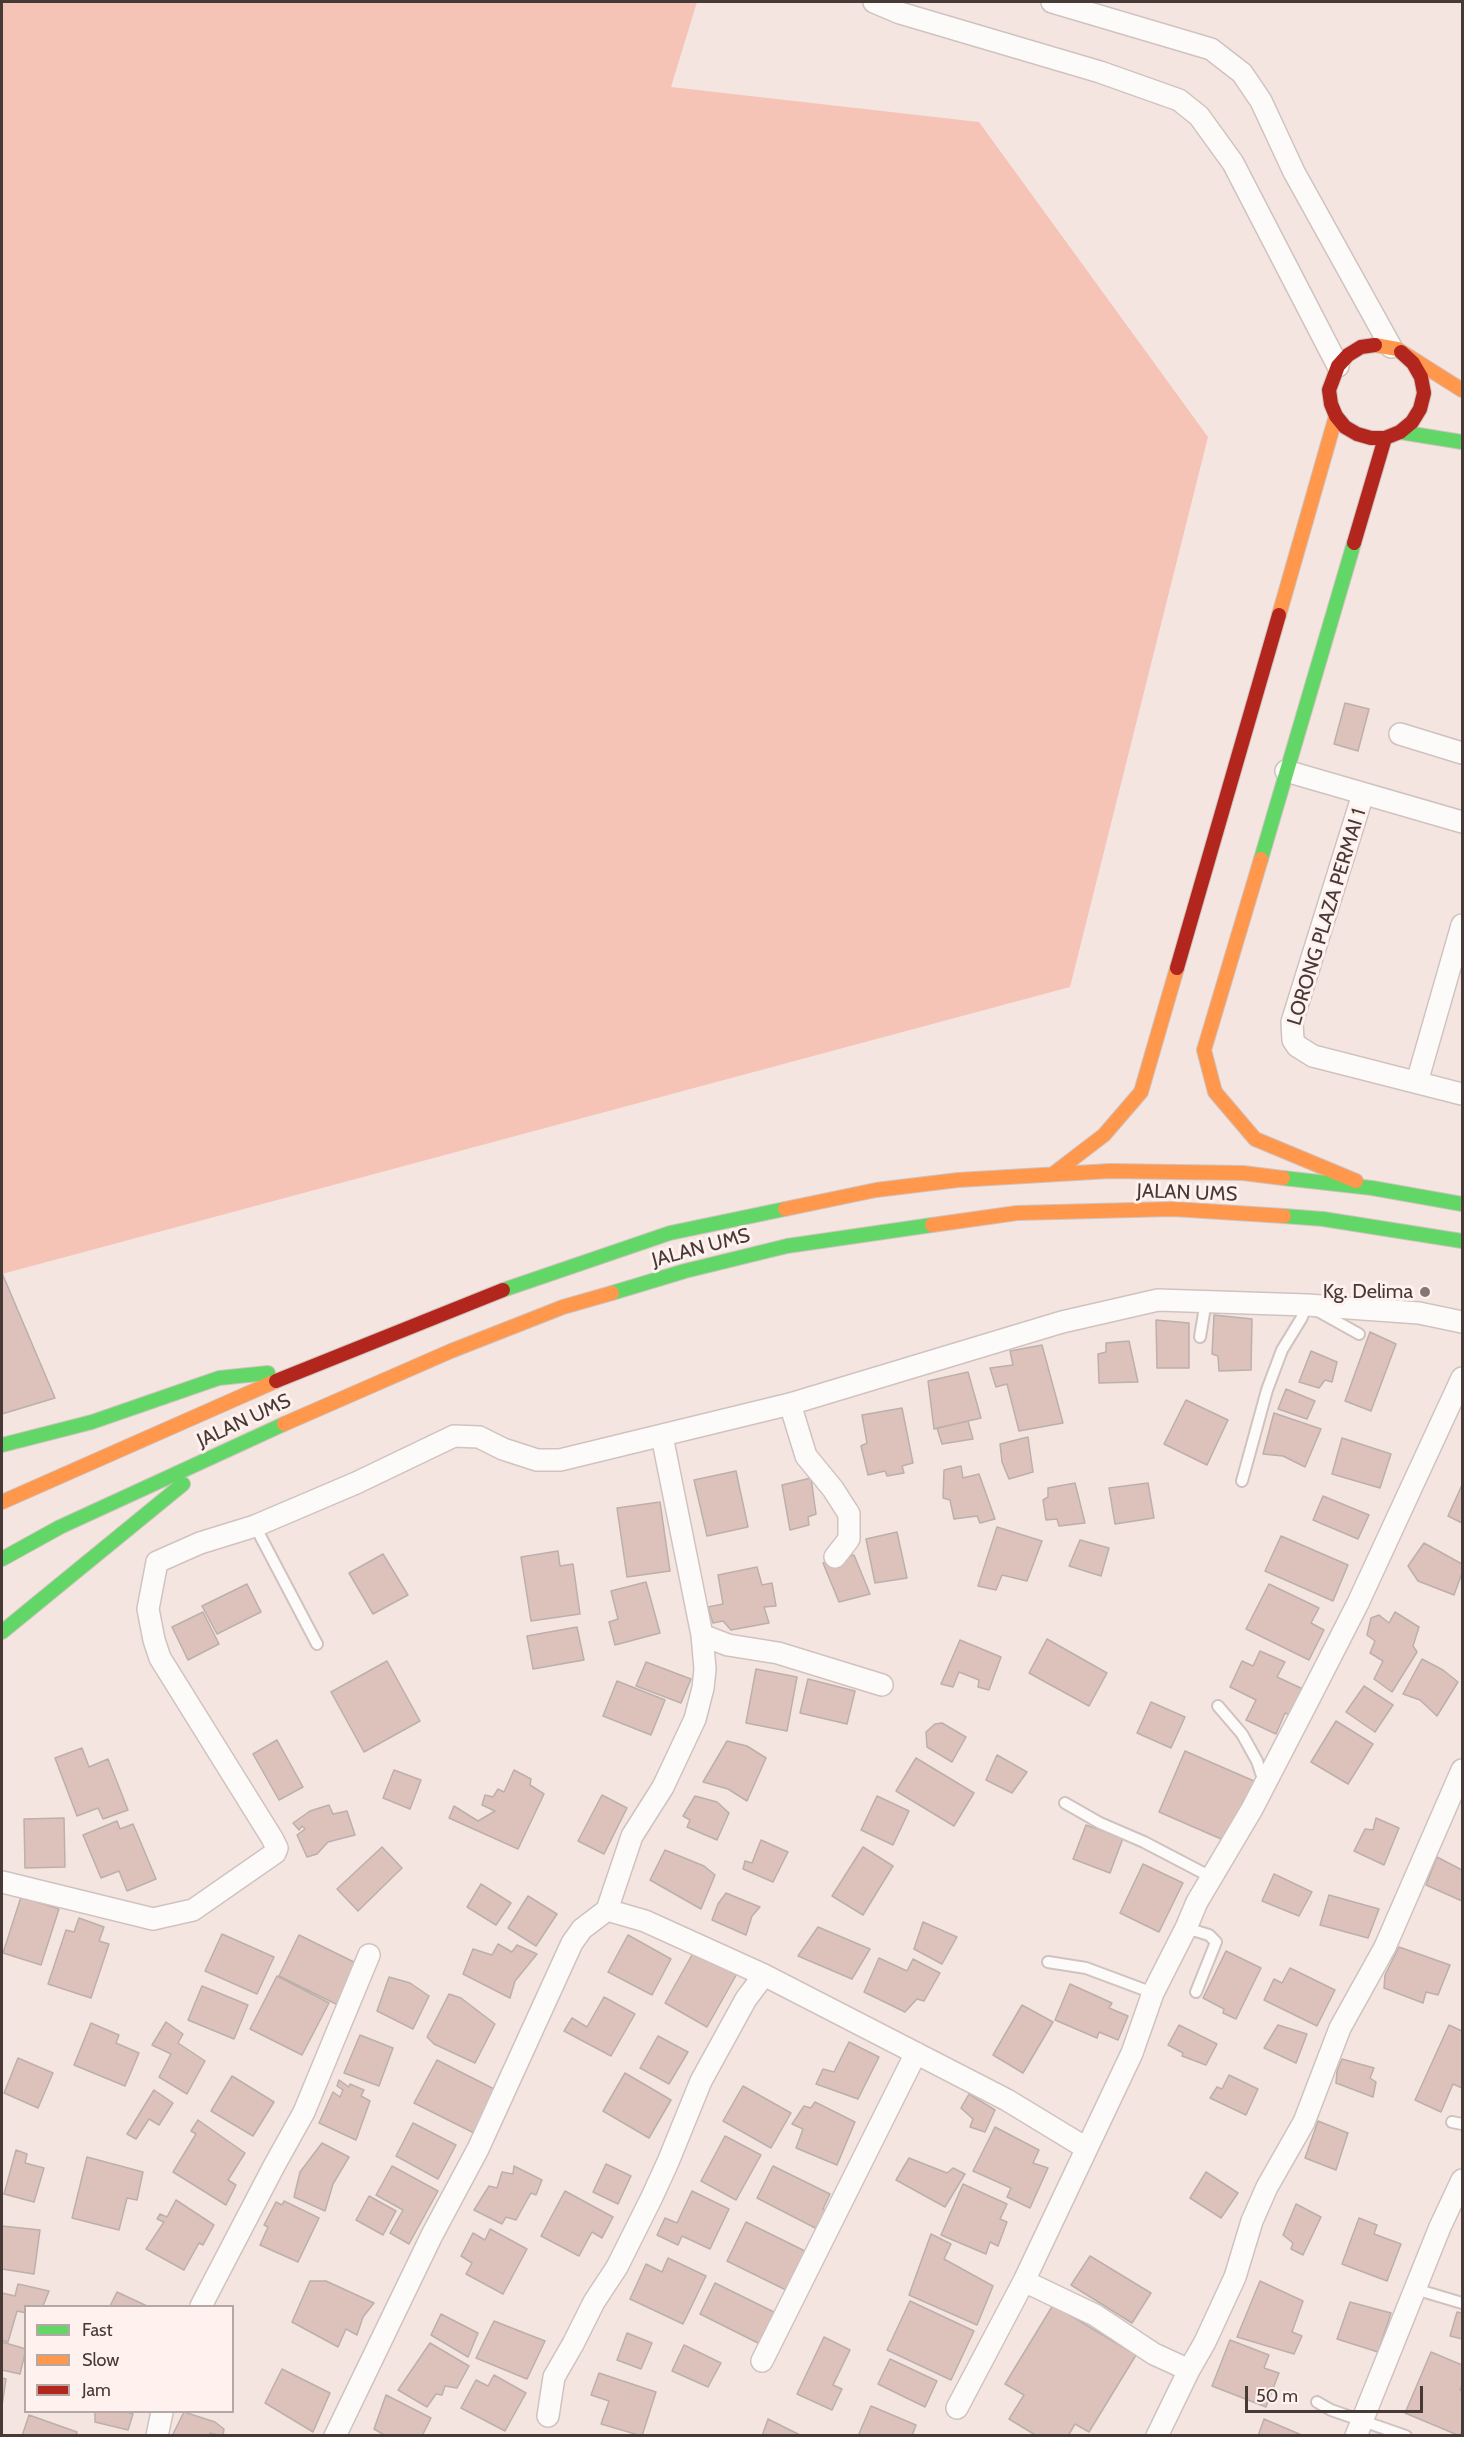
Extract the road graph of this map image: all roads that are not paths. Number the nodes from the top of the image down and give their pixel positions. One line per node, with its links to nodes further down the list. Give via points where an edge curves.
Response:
1 (874, 2): 4 (street, via 1179,100 1198,116 1233,163)
2 (1052, 2): 3 (street, via 1210,50 1242,74 1261,101 1294,172)
3 (1396, 350): 4 (main road, via 1376,345 1361,348); 5 (main road); 7 (main road, via 1413,363 1424,393 1420,409)
4 (1338, 366): 6 (main road, via 1329,390)
5 (1462, 390)
6 (1336, 416): 8 (main road, via 1357,434); 19 (main road, via 1141,1092 1104,1135)
7 (1400, 432): 8 (main road); 9 (main road)
8 (1385, 438): 12 (main road)
9 (1462, 442)
10 (1400, 734): 11 (street)
11 (1462, 753)
12 (1286, 771): 13 (street); 20 (main road, via 1204,1050 1215,1092 1256,1139)
13 (1363, 794): 14 (street); 17 (street, LORONG PLAZA PERMAI 1, via 1291,1032 1297,1046 1313,1056)
14 (1462, 822)
15 (1462, 925): 16 (street)
16 (1457, 962): 17 (street)
17 (1417, 1082): 18 (street, LORONG PLAZA PERMAI 1)
18 (1462, 1094)
19 (1053, 1174): 20 (main road, JALAN UMS, via 1243,1173); 28 (main road, JALAN UMS, via 876,1190 670,1233 513,1286)
20 (1372, 1188): 21 (main road, JALAN UMS)
21 (1462, 1204)
22 (1462, 1241): 33 (main road, JALAN UMS, via 1323,1219 1173,1209 1017,1213 787,1246 562,1307 451,1351)
23 (1206, 1302): 24 (street); 27 (lane); 30 (street, via 1158,1300 1062,1322)
24 (1307, 1305): 25 (street, via 1419,1313); 26 (lane); 34 (lane, via 1271,1379)
25 (1462, 1322)
26 (1359, 1334)
27 (1200, 1337)
28 (302, 1369): 32 (main road, via 219,1378 92,1422); 35 (main road, JALAN UMS)
29 (1462, 1378): 45 (street, via 1358,1603)
30 (790, 1404): 31 (street); 37 (street, via 806,1456 849,1514 849,1539)
31 (662, 1436): 36 (street, via 560,1460 537,1460 479,1437 454,1436); 40 (street)
32 (2, 1445)
33 (224, 1451): 38 (main road, JALAN UMS); 39 (main road)
34 (1242, 1481)
35 (2, 1502)
36 (255, 1526): 41 (lane); 48 (street, via 200,1543 157,1562 148,1609 160,1658 277,1851 194,1910 153,1919)
37 (835, 1557)
38 (2, 1558)
39 (2, 1632)
40 (702, 1635): 42 (street); 49 (street, via 704,1688 696,1719 663,1787 632,1836)
41 (317, 1644)
42 (882, 1685)
43 (1218, 1706): 45 (lane, via 1242,1734)
44 (1462, 1770): 64 (street, via 1385,1947 1340,2028 1304,2122 1251,2222 1234,2277)
45 (1265, 1784): 47 (street)
46 (1065, 1803): 47 (lane)
47 (1211, 1877): 50 (street)
48 (2, 1882)
49 (607, 1910): 53 (street, via 645,1921); 71 (street, via 582,1929 572,1943 477,2149)
50 (1186, 1929): 54 (lane, via 1209,1935 1216,1942); 55 (street)
51 (369, 1956): 62 (street, via 304,2112)
52 (1048, 1962): 55 (lane, via 1086,1968)
53 (764, 1975): 56 (street); 68 (street, via 701,2081 646,2209 554,2377)
54 (1196, 1992)
55 (1153, 1993): 57 (street, via 1132,2053)
56 (916, 2053): 57 (street, via 1007,2100); 63 (street)
57 (1086, 2148): 59 (street)
58 (1462, 2180): 60 (street)
59 (1024, 2281): 64 (street, via 1095,2315 1154,2354); 66 (street)
60 (1415, 2289): 61 (lane); 69 (street)
61 (1462, 2303)
62 (202, 2305)
63 (762, 2361)
64 (1189, 2370): 72 (street)
65 (1317, 2402): 69 (lane)
66 (957, 2408)
67 (162, 2413): 70 (street)
68 (548, 2416)
69 (1359, 2429): 73 (lane)
70 (157, 2436)
71 (335, 2436)
72 (1157, 2436)
73 (1406, 2436)

